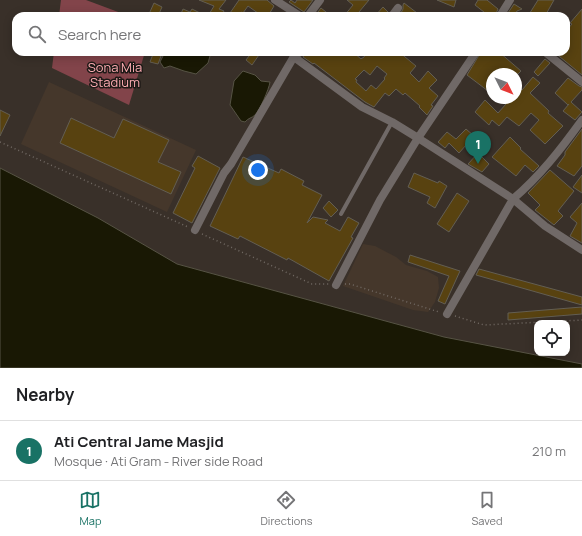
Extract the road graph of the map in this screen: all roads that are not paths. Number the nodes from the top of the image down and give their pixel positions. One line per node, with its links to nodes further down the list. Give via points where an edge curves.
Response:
1 (275, 0): 5 (street)
2 (320, 0): 6 (street)
3 (510, 0): 8 (street)
4 (398, 8): 7 (street)
5 (294, 12)
6 (311, 12)
7 (395, 12)
8 (502, 12)
9 (296, 56): 19 (street, via 224,173)
10 (299, 56): 15 (street, via 362,107)
11 (473, 56): 16 (street)
12 (551, 56): 13 (street)
13 (582, 82)
14 (582, 120): 17 (street, via 548,165)
15 (392, 122): 16 (street); 18 (lane)
16 (418, 138): 17 (street); 21 (street, via 380,200)
17 (513, 199): 20 (street, via 546,226); 22 (street)
18 (341, 214)
19 (194, 230)
20 (582, 250)
21 (336, 285)
22 (447, 314)

